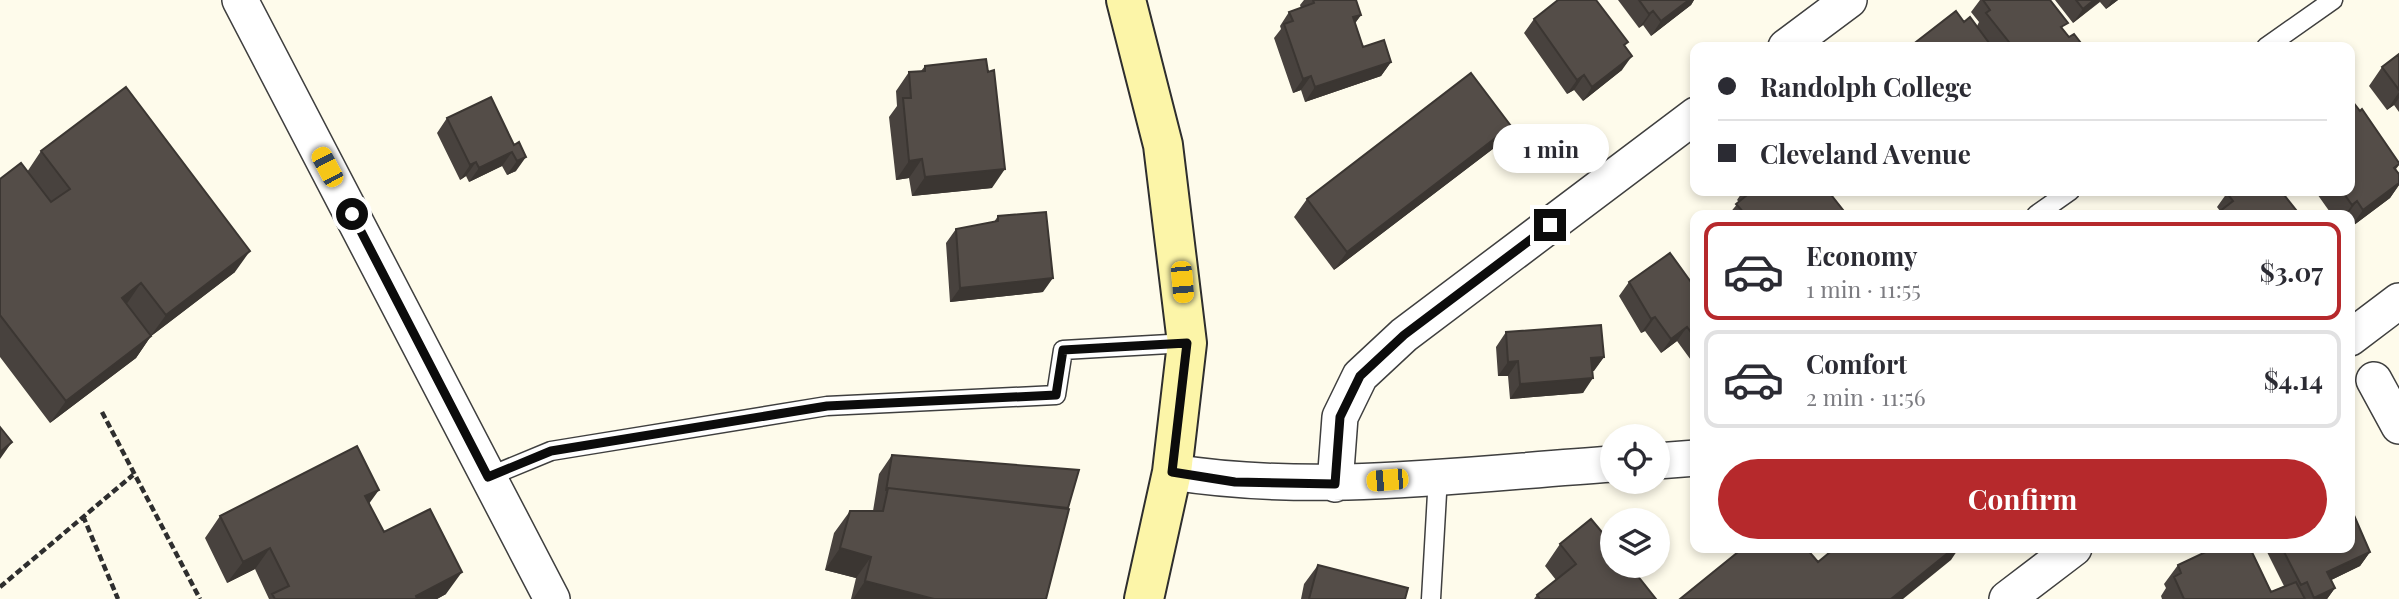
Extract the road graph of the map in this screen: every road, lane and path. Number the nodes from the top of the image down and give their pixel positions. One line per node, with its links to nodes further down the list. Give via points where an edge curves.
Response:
1 (240, 0): 22 (street)
2 (1126, 0): 12 (main road, via 1163,145)
3 (1849, 0): 5 (street)
4 (2333, 0): 6 (lane)
5 (1793, 42)
6 (2273, 42)
7 (1690, 120): 23 (street, via 1404,335 1360,376 1340,417)
8 (2063, 196): 9 (lane)
9 (2043, 210)
10 (2399, 301): 11 (street)
11 (2355, 334)
12 (1187, 343): 19 (main road); 22 (lane, via 1063,350 1056,395 827,406 551,451)
13 (2375, 379): 15 (street)
14 (102, 412): 20 (path)
15 (2399, 426)
16 (1690, 458): 17 (street)
17 (1670, 460)
18 (1600, 465): 21 (street)
19 (1172, 472): 23 (street, via 1235,482); 30 (main road)
20 (133, 475): 24 (path); 28 (path)
21 (1438, 476): 23 (street); 31 (lane)
22 (488, 477): 29 (street)
23 (1335, 484)
24 (83, 516): 26 (path); 27 (path)
25 (2067, 553): 32 (street)
26 (0, 587)
27 (118, 599)
28 (200, 599)
29 (552, 599)
30 (1144, 599)
31 (1431, 599)
32 (2007, 599)

